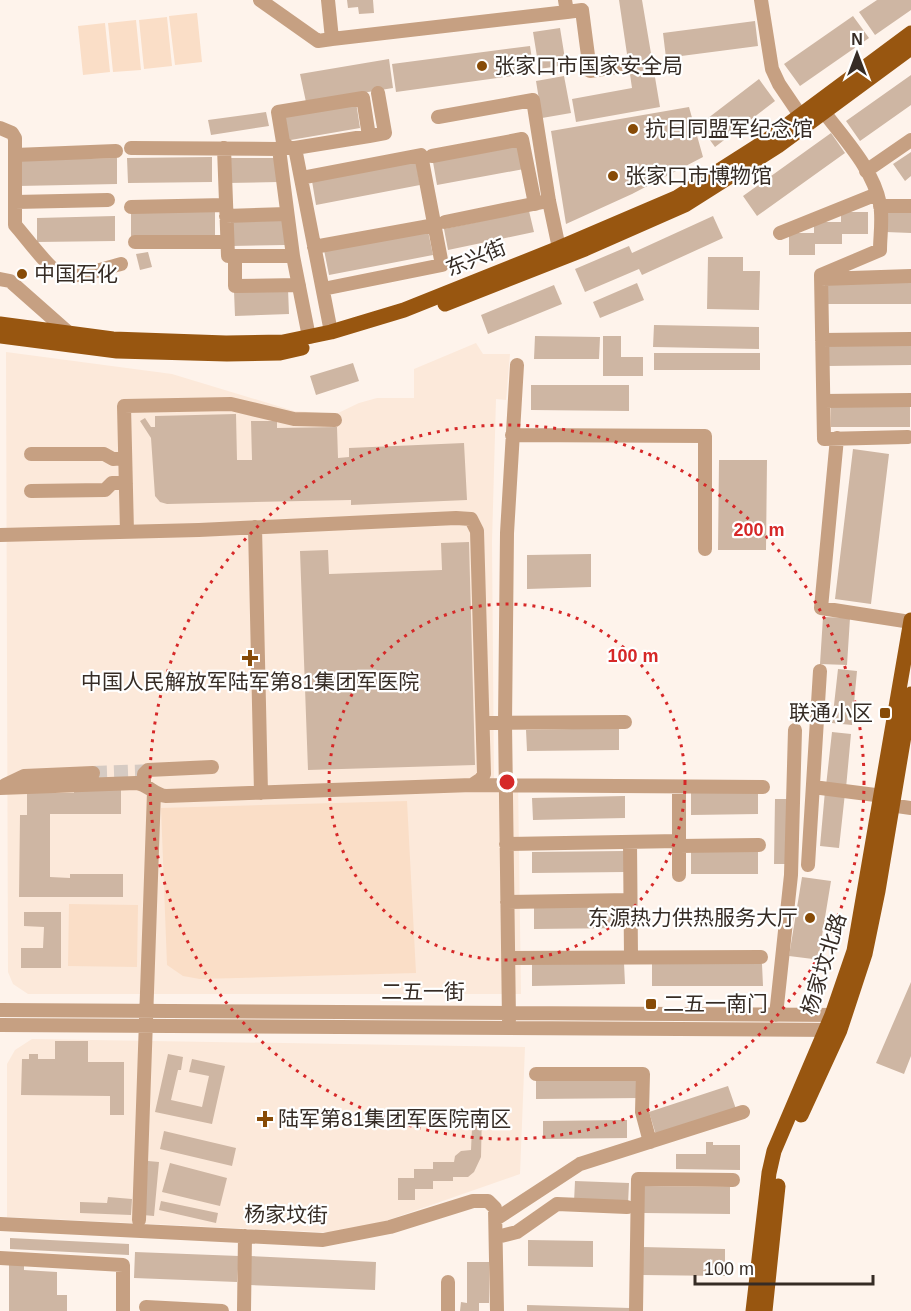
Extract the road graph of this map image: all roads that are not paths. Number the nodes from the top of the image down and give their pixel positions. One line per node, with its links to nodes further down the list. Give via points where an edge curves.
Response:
1 (260, 0): 6 (street, via 318,40)
2 (328, 0): 6 (street)
3 (761, 0): 12 (street, via 772,69 778,84)
4 (566, 6): 6 (street); 8 (street, via 582,10 590,71)
5 (911, 33): 12 (main road, 东兴街)
6 (332, 39)
7 (911, 48): 10 (main road, 东兴街)
8 (623, 66)
9 (378, 93): 14 (street, via 385,133)
10 (824, 112): 12 (main road, 东兴街); 22 (street)
11 (438, 117): 26 (street, via 533,100)
12 (804, 119): 38 (main road, 东兴街, via 676,198); 51 (main road, 东兴街, via 778,146 685,205 407,319 329,343 280,352 227,354 117,351)
13 (0, 128): 20 (street, via 15,138)
14 (369, 135): 18 (street); 18 (street, via 363,98 278,112 283,142)
15 (911, 140): 22 (street)
16 (131, 148): 17 (street)
17 (224, 148): 31 (street); 32 (street, via 279,149)
18 (295, 148): 23 (street)
19 (116, 151): 20 (street)
20 (15, 154): 27 (street)
21 (432, 156): 28 (street, via 522,140)
22 (866, 171): 25 (street)
23 (301, 178): 33 (street, via 421,155); 37 (street)
24 (108, 200): 27 (street)
25 (879, 200): 29 (street); 34 (street); 44 (street, via 880,250 821,275)
26 (549, 201): 28 (street); 38 (street)
27 (15, 202): 41 (street, via 15,225 59,274 73,275)
28 (535, 204): 33 (street)
29 (911, 206)
30 (131, 207): 31 (street)
31 (226, 211): 32 (street); 36 (street)
32 (287, 214): 40 (street)
33 (440, 223): 37 (street); 46 (street, via 442,265)
34 (780, 233)
35 (135, 242): 36 (street)
36 (227, 242): 39 (street, via 228,256)
37 (314, 247): 46 (street)
38 (559, 248): 48 (main road, 东兴街, via 404,310)
39 (235, 256): 40 (street); 45 (street, via 235,286)
40 (293, 256): 45 (street)
41 (121, 264)
42 (911, 276): 44 (street)
43 (0, 279): 51 (street, via 10,281)
44 (821, 279): 53 (street)
45 (299, 285): 50 (street)
46 (323, 289): 48 (street)
47 (0, 324): 51 (main road, 东兴街)
48 (331, 332): 50 (main road, 东兴街)
49 (0, 336): 51 (main road, 东兴街)
50 (309, 337): 51 (main road, 东兴街, via 283,342 226,343)
51 (70, 339)
52 (911, 339): 53 (street)
53 (822, 340): 56 (street)
54 (517, 365): 58 (street)
55 (911, 400): 56 (street)
56 (824, 401): 60 (street, via 824,439)
57 (335, 420): 62 (street, via 294,419 231,405 124,406)
58 (512, 435): 68 (street, via 705,436); 74 (street)
59 (908, 437): 60 (street)
60 (837, 438): 69 (street, via 821,608)
61 (30, 454): 62 (street, via 104,454 113,459)
62 (125, 458): 63 (street)
63 (126, 483): 64 (street, via 112,483 105,490); 66 (street)
64 (31, 491)
65 (255, 527): 66 (street); 73 (street, via 471,519 477,531); 86 (street)
66 (127, 532): 67 (street)
67 (0, 535)
68 (705, 549)
69 (911, 626): 77 (main road, 杨家坟北路)
70 (820, 671): 82 (street)
71 (911, 694): 77 (main road, 杨家坟北路)
72 (625, 722): 74 (street)
73 (483, 723): 74 (street); 79 (street, via 484,774)
74 (505, 723): 80 (street)
75 (795, 730): 103 (street, via 791,875)
76 (212, 767): 84 (street, via 148,770 144,774)
77 (899, 767): 87 (main road, 杨家坟北路)
78 (93, 773): 83 (street, via 24,776)
79 (472, 785): 80 (street); 86 (street)
80 (504, 785): 81 (street); 90 (street)
81 (679, 787): 85 (street); 91 (street)
82 (813, 787): 87 (street); 93 (street)
83 (0, 788): 84 (street)
84 (149, 788): 86 (street, via 166,796); 101 (street)
85 (763, 788)
86 (261, 793)
87 (887, 801): 88 (street); 104 (main road, 杨家坟北路)
88 (911, 808)
89 (630, 842): 90 (street); 91 (street); 95 (street)
90 (506, 844): 96 (street)
91 (679, 844): 92 (street); 94 (street)
92 (759, 844)
93 (808, 865)
94 (679, 876)
95 (630, 900): 96 (street); 97 (street)
96 (507, 902): 99 (street)
97 (631, 957): 98 (street); 99 (street)
98 (761, 957)
99 (508, 958): 102 (street)
100 (0, 1010): 101 (street, 二五一街)
101 (147, 1011): 102 (street, 二五一街); 106 (street)
102 (509, 1013): 103 (street, 二五一街); 107 (street)
103 (776, 1015): 104 (street, 二五一街)
104 (839, 1015): 108 (main road, 杨家坟北路)
105 (0, 1025): 106 (street, 二五一街)
106 (147, 1026): 107 (street, 二五一街); 115 (street)
107 (509, 1028): 108 (street, 二五一街)
108 (833, 1030): 128 (main road, 杨家坟北路, via 774,1151); 129 (main road, 杨家坟北路, via 784,1154)
109 (536, 1074): 111 (street, via 643,1074 642,1112)
110 (743, 1112): 111 (street)
111 (650, 1142): 114 (street, via 580,1164)
112 (733, 1180): 127 (street, via 638,1179)
113 (627, 1207): 118 (street, via 557,1204 517,1232)
114 (496, 1219): 117 (street, 杨家坟街, via 492,1203 482,1200 390,1227 323,1240); 118 (street)
115 (138, 1220)
116 (0, 1224): 117 (street, 杨家坟街)
117 (245, 1236): 124 (street)
118 (496, 1237): 126 (street)
119 (0, 1258): 122 (street, via 123,1265)
120 (448, 1282): 125 (street)
121 (147, 1307): 123 (street)
122 (123, 1311)
123 (222, 1311)
124 (244, 1311)
125 (448, 1311)
126 (496, 1311)
127 (636, 1311)
128 (753, 1311)
129 (765, 1311)

